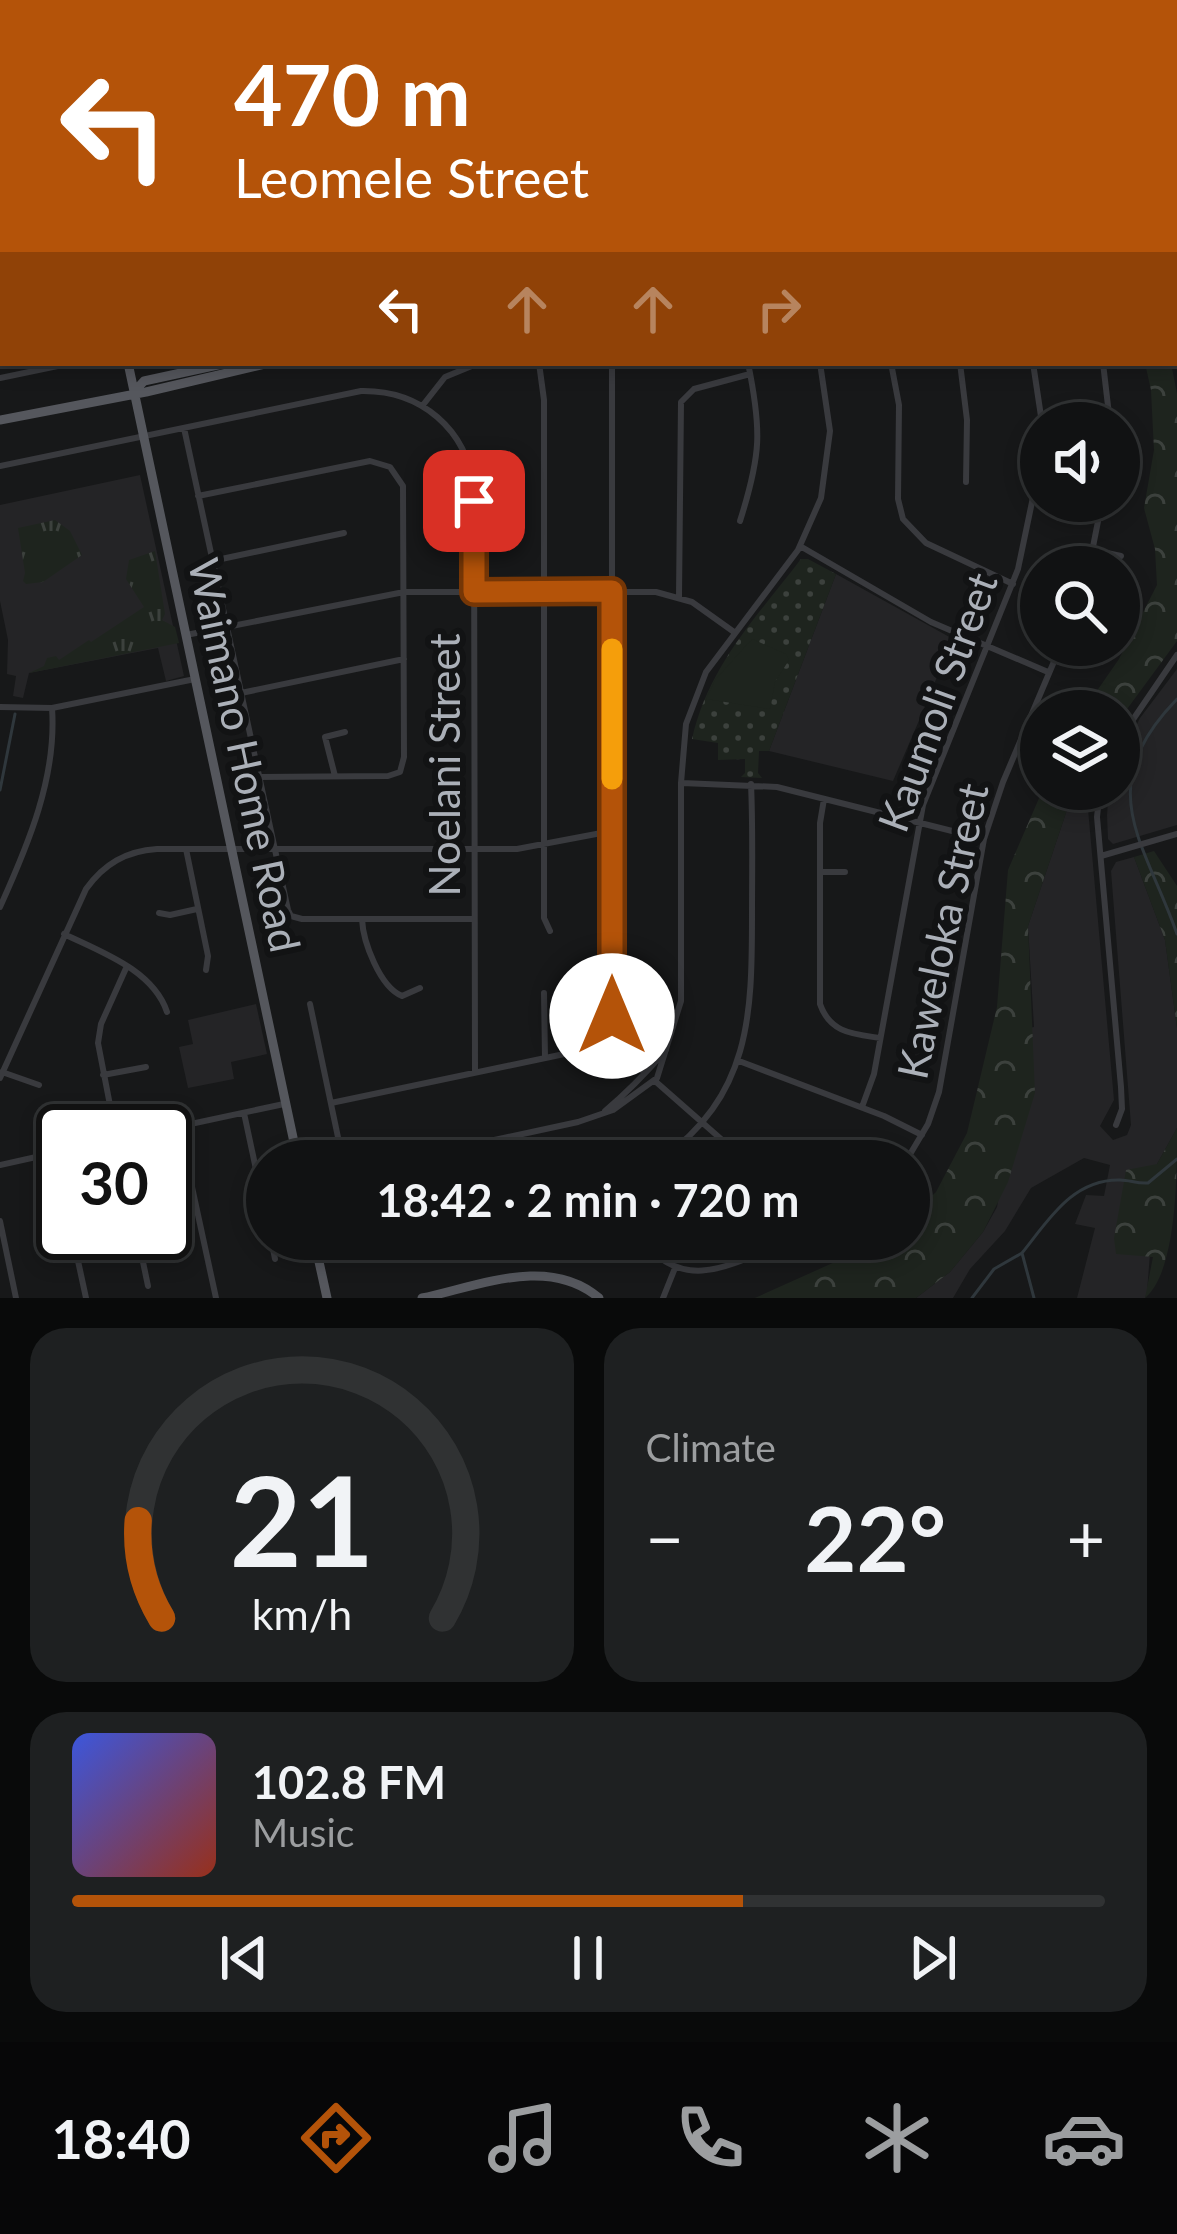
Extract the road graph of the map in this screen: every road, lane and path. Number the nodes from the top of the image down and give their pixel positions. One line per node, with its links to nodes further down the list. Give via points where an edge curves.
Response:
1 (51, 366): 15 (street)
2 (129, 366): 16 (main road, Waimano Home Road)
3 (213, 366): 16 (main road, via 144,381)
4 (255, 366): 16 (main road)
5 (472, 366): 19 (street, via 445,377)
6 (539, 366): 32 (street)
7 (611, 366): 33 (street)
8 (749, 366): 14 (street)
9 (821, 366): 29 (street, via 829,456)
10 (892, 366): 31 (street, via 903,519 926,543)
11 (960, 366): 24 (street)
12 (1033, 366): 17 (street)
13 (1103, 366): 18 (street)
14 (750, 374): 26 (street, via 760,449); 36 (street, via 694,388 681,402)
15 (0, 378)
16 (134, 392): 20 (main road); 22 (main road, Waimano Home Road)
17 (1039, 402)
18 (1108, 402)
19 (423, 405): 21 (street, via 361,391); 35 (street, Noelani Street, via 456,436 471,468)
20 (0, 420)
21 (184, 428): 22 (street); 25 (street)
22 (144, 437): 23 (street); 39 (main road, Waimano Home Road)
23 (0, 466)
24 (966, 482)
25 (199, 496): 30 (street); 34 (street, via 362,461 384,464 404,491)
26 (740, 521)
27 (1029, 522): 31 (street, Kaumoli Street)
28 (344, 533): 30 (street)
29 (800, 546): 38 (street); 40 (street)
30 (212, 561): 37 (street)
31 (1012, 584): 40 (street, Kaumoli Street)
32 (544, 591): 33 (street); 35 (street); 61 (street)
33 (612, 591): 36 (street); 58 (street)
34 (404, 592): 35 (street); 37 (street); 42 (street)
35 (474, 592): 65 (street, Noelani Street)
36 (679, 597): 38 (street)
37 (226, 627): 39 (street); 46 (street)
38 (734, 632): 53 (street, via 692,703)
39 (186, 635): 45 (main road, Waimano Home Road)
40 (987, 646): 44 (street); 57 (street, Kaumoli Street)
41 (1177, 656): 49 (street)
42 (404, 659): 46 (street); 51 (street, via 400,772)
43 (1052, 666): 44 (street, Kaweloka Street)
44 (1049, 673): 60 (street, Kaweloka Street)
45 (195, 679): 48 (street); 63 (main road, Waimano Home Road)
46 (241, 694): 52 (street)
47 (0, 707): 48 (street)
48 (52, 708): 69 (street, via 40,801)
49 (1140, 710)
50 (345, 732): 51 (street, via 325,737)
51 (335, 776): 52 (street)
52 (259, 777): 64 (street)
53 (682, 783): 54 (street); 84 (street, via 681,1001)
54 (751, 784): 55 (street); 86 (street, via 752,994)
55 (824, 799): 57 (street); 67 (street)
56 (1098, 810): 66 (street)
57 (919, 822): 60 (street); 83 (street, Kaumoli Street)
58 (612, 831): 61 (street); 82 (street)
59 (1177, 834): 66 (street)
60 (984, 838): 103 (street, Kaweloka Street, via 939,1092)
61 (544, 846): 65 (street); 74 (street)
62 (186, 849): 63 (street); 70 (street); 75 (street, via 145,850 105,867)
63 (230, 849): 64 (street); 96 (main road, Waimano Home Road)
64 (274, 849): 65 (street); 72 (street, via 291,916)
65 (474, 849): 73 (street, Noelani Street)
66 (1101, 856): 102 (street, via 1121,1087)
67 (820, 872): 68 (street); 83 (street, via 824,1015 841,1031)
68 (845, 872)
69 (0, 907)
70 (198, 909): 71 (street); 77 (street)
71 (159, 913)
72 (362, 919): 73 (street); 78 (street, via 391,990 402,996)
73 (474, 919): 88 (street, Noelani Street)
74 (550, 931)
75 (64, 934): 76 (street); 90 (street)
76 (127, 966): 81 (street, via 163,998); 91 (street, via 100,1028)
77 (206, 970)
78 (420, 988)
79 (544, 993): 85 (street)
80 (310, 1004): 94 (street)
81 (167, 1012)
82 (615, 1037): 85 (street); 89 (street)
83 (880, 1038): 97 (street, Kaumoli Street)
84 (668, 1048): 89 (street); 92 (street)
85 (545, 1058): 88 (street)
86 (739, 1061): 97 (street); 100 (street)
87 (146, 1067): 91 (street)
88 (476, 1072): 94 (street)
89 (645, 1072): 92 (street); 92 (street); 99 (street)
90 (1, 1075): 93 (street)
91 (103, 1075): 95 (street)
92 (654, 1080): 99 (street); 100 (street)
93 (39, 1085)
94 (331, 1103): 106 (street)
95 (109, 1104)
96 (285, 1104): 98 (street); 105 (main road, Waimano Home Road)
97 (862, 1107): 103 (street)
98 (244, 1113): 101 (street); 104 (street)
99 (602, 1113): 107 (street)
100 (704, 1121): 108 (street); 109 (street)
101 (192, 1123)
102 (1116, 1125)
103 (922, 1135): 110 (street, Kaweloka Street)
104 (250, 1140)
105 (293, 1140)
106 (339, 1140)
107 (494, 1140)
108 (683, 1140)
109 (724, 1140)
110 (919, 1140)
111 (36, 1157): 112 (street)
112 (0, 1165)
113 (192, 1186): 124 (street)
114 (0, 1222): 122 (street)
115 (78, 1260): 123 (street)
116 (142, 1260): 121 (street)
117 (319, 1260): 125 (main road)
118 (663, 1260): 120 (street)
119 (739, 1260): 120 (street, via 715,1270)
120 (675, 1268): 128 (street)
121 (148, 1286)
122 (16, 1298)
123 (86, 1298)
124 (216, 1298)
125 (327, 1298)
126 (422, 1298): 127 (main road, via 547,1274)
127 (599, 1298)
128 (663, 1298)

